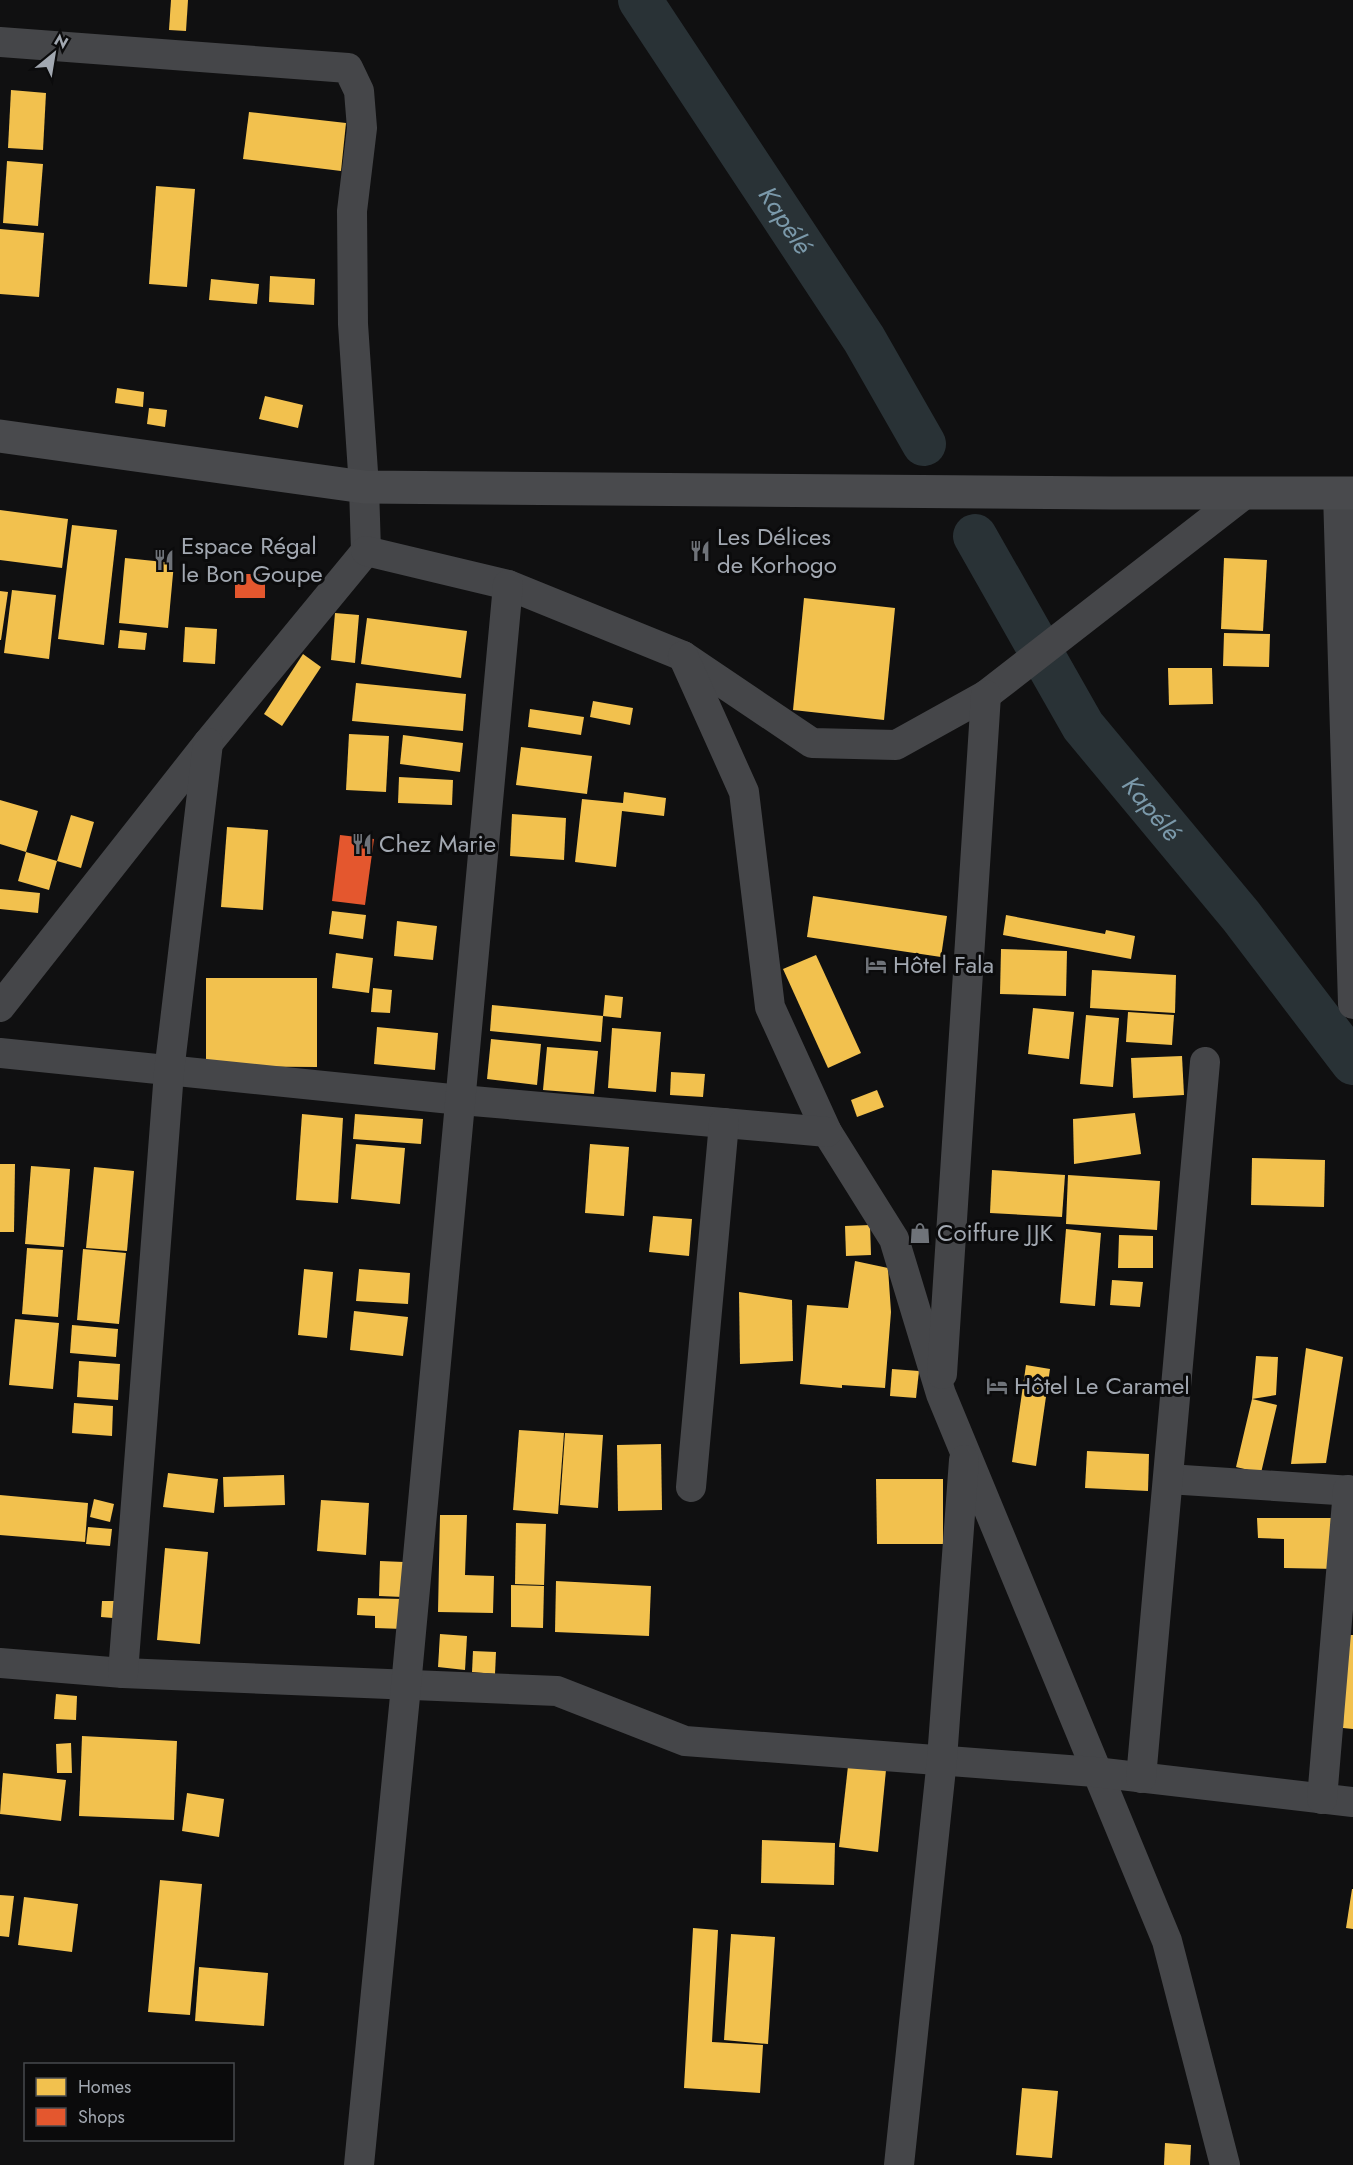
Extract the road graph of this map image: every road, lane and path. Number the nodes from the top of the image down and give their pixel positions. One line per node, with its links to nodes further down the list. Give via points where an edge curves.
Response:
1 (0, 42): 3 (street, via 348,68 359,91 362,128 352,211 353,324)
2 (0, 436): 3 (street)
3 (364, 487): 4 (street); 6 (street)
4 (1246, 493): 5 (street); 9 (street)
5 (1346, 493): 11 (street)
6 (366, 551): 7 (street); 10 (street)
7 (508, 585): 8 (street); 16 (street)
8 (683, 656): 9 (street, via 812,743 896,745); 18 (street, via 744,792 770,1007)
9 (986, 695): 19 (street)
10 (208, 743): 12 (street); 15 (street)
11 (1353, 1004)
12 (0, 1007)
13 (0, 1053): 15 (street)
14 (1205, 1062): 21 (street)
15 (169, 1072): 16 (street); 25 (street)
16 (461, 1100): 17 (street); 26 (street)
17 (724, 1123): 18 (street); 22 (street)
18 (827, 1132): 19 (street, via 894,1239)
19 (940, 1394): 20 (street)
20 (964, 1454): 27 (street); 28 (street)
21 (1168, 1479): 23 (street); 29 (street)
22 (691, 1487)
23 (1350, 1490): 30 (street)
24 (0, 1663): 25 (street)
25 (123, 1673): 26 (street)
26 (406, 1686): 27 (street, via 557,1691 685,1741); 33 (street)
27 (942, 1759): 28 (street); 34 (street)
28 (1095, 1772): 29 (street); 32 (street, via 1167,1941)
29 (1141, 1778): 30 (street)
30 (1322, 1799): 31 (street)
31 (1353, 1802)
32 (1216, 2131): 35 (street); 36 (street)
33 (359, 2165)
34 (899, 2165)
35 (1208, 2165)
36 (1225, 2165)

